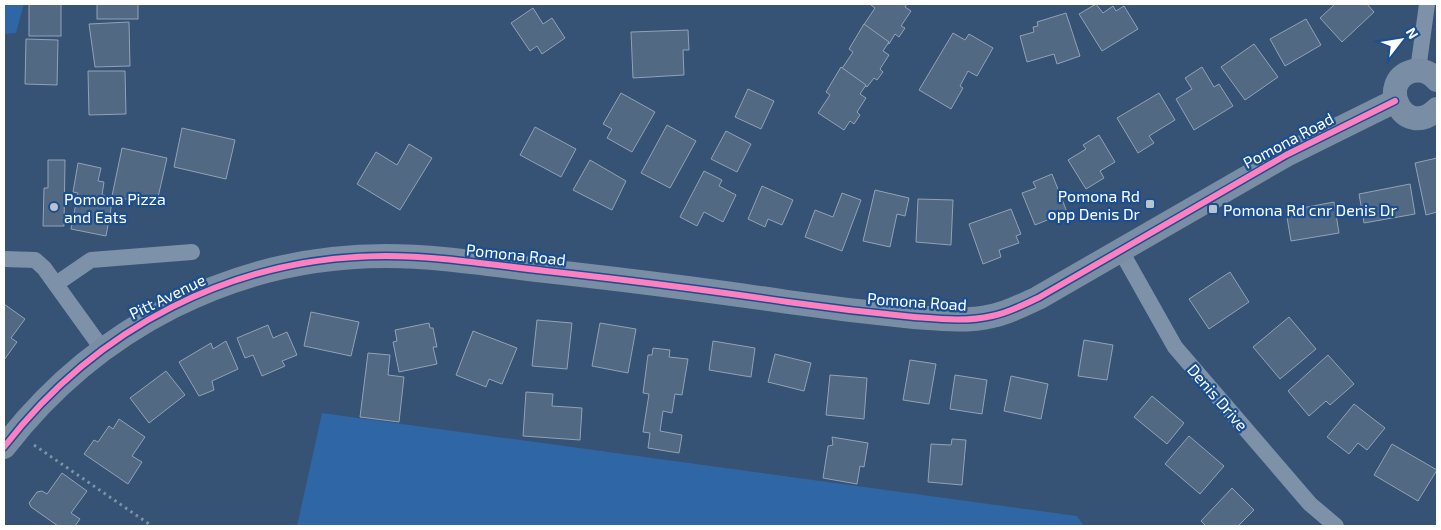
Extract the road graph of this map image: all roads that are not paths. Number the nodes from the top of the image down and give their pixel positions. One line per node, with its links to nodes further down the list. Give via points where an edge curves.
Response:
1 (1427, 4): 2 (street)
2 (1428, 75): 3 (street, via 1404,75 1396,87)
3 (1395, 101): 4 (street, via 1410,117 1425,118); 5 (street, Pomona Road, via 1286,155)
4 (1437, 109)
5 (1121, 251): 7 (street, Pomona Road, via 1010,311 964,319 878,314 708,290); 12 (street, Denis Drive, via 1175,347 1310,504)
6 (192, 252): 9 (street, via 91,260)
7 (387, 256): 10 (street, Pitt Avenue, via 294,265 224,284 157,313)
8 (4, 259): 9 (street, via 35,260)
9 (56, 284): 10 (street)
10 (103, 350): 11 (street, Pitt Avenue, via 68,376)
11 (9, 440)
12 (1336, 526)

